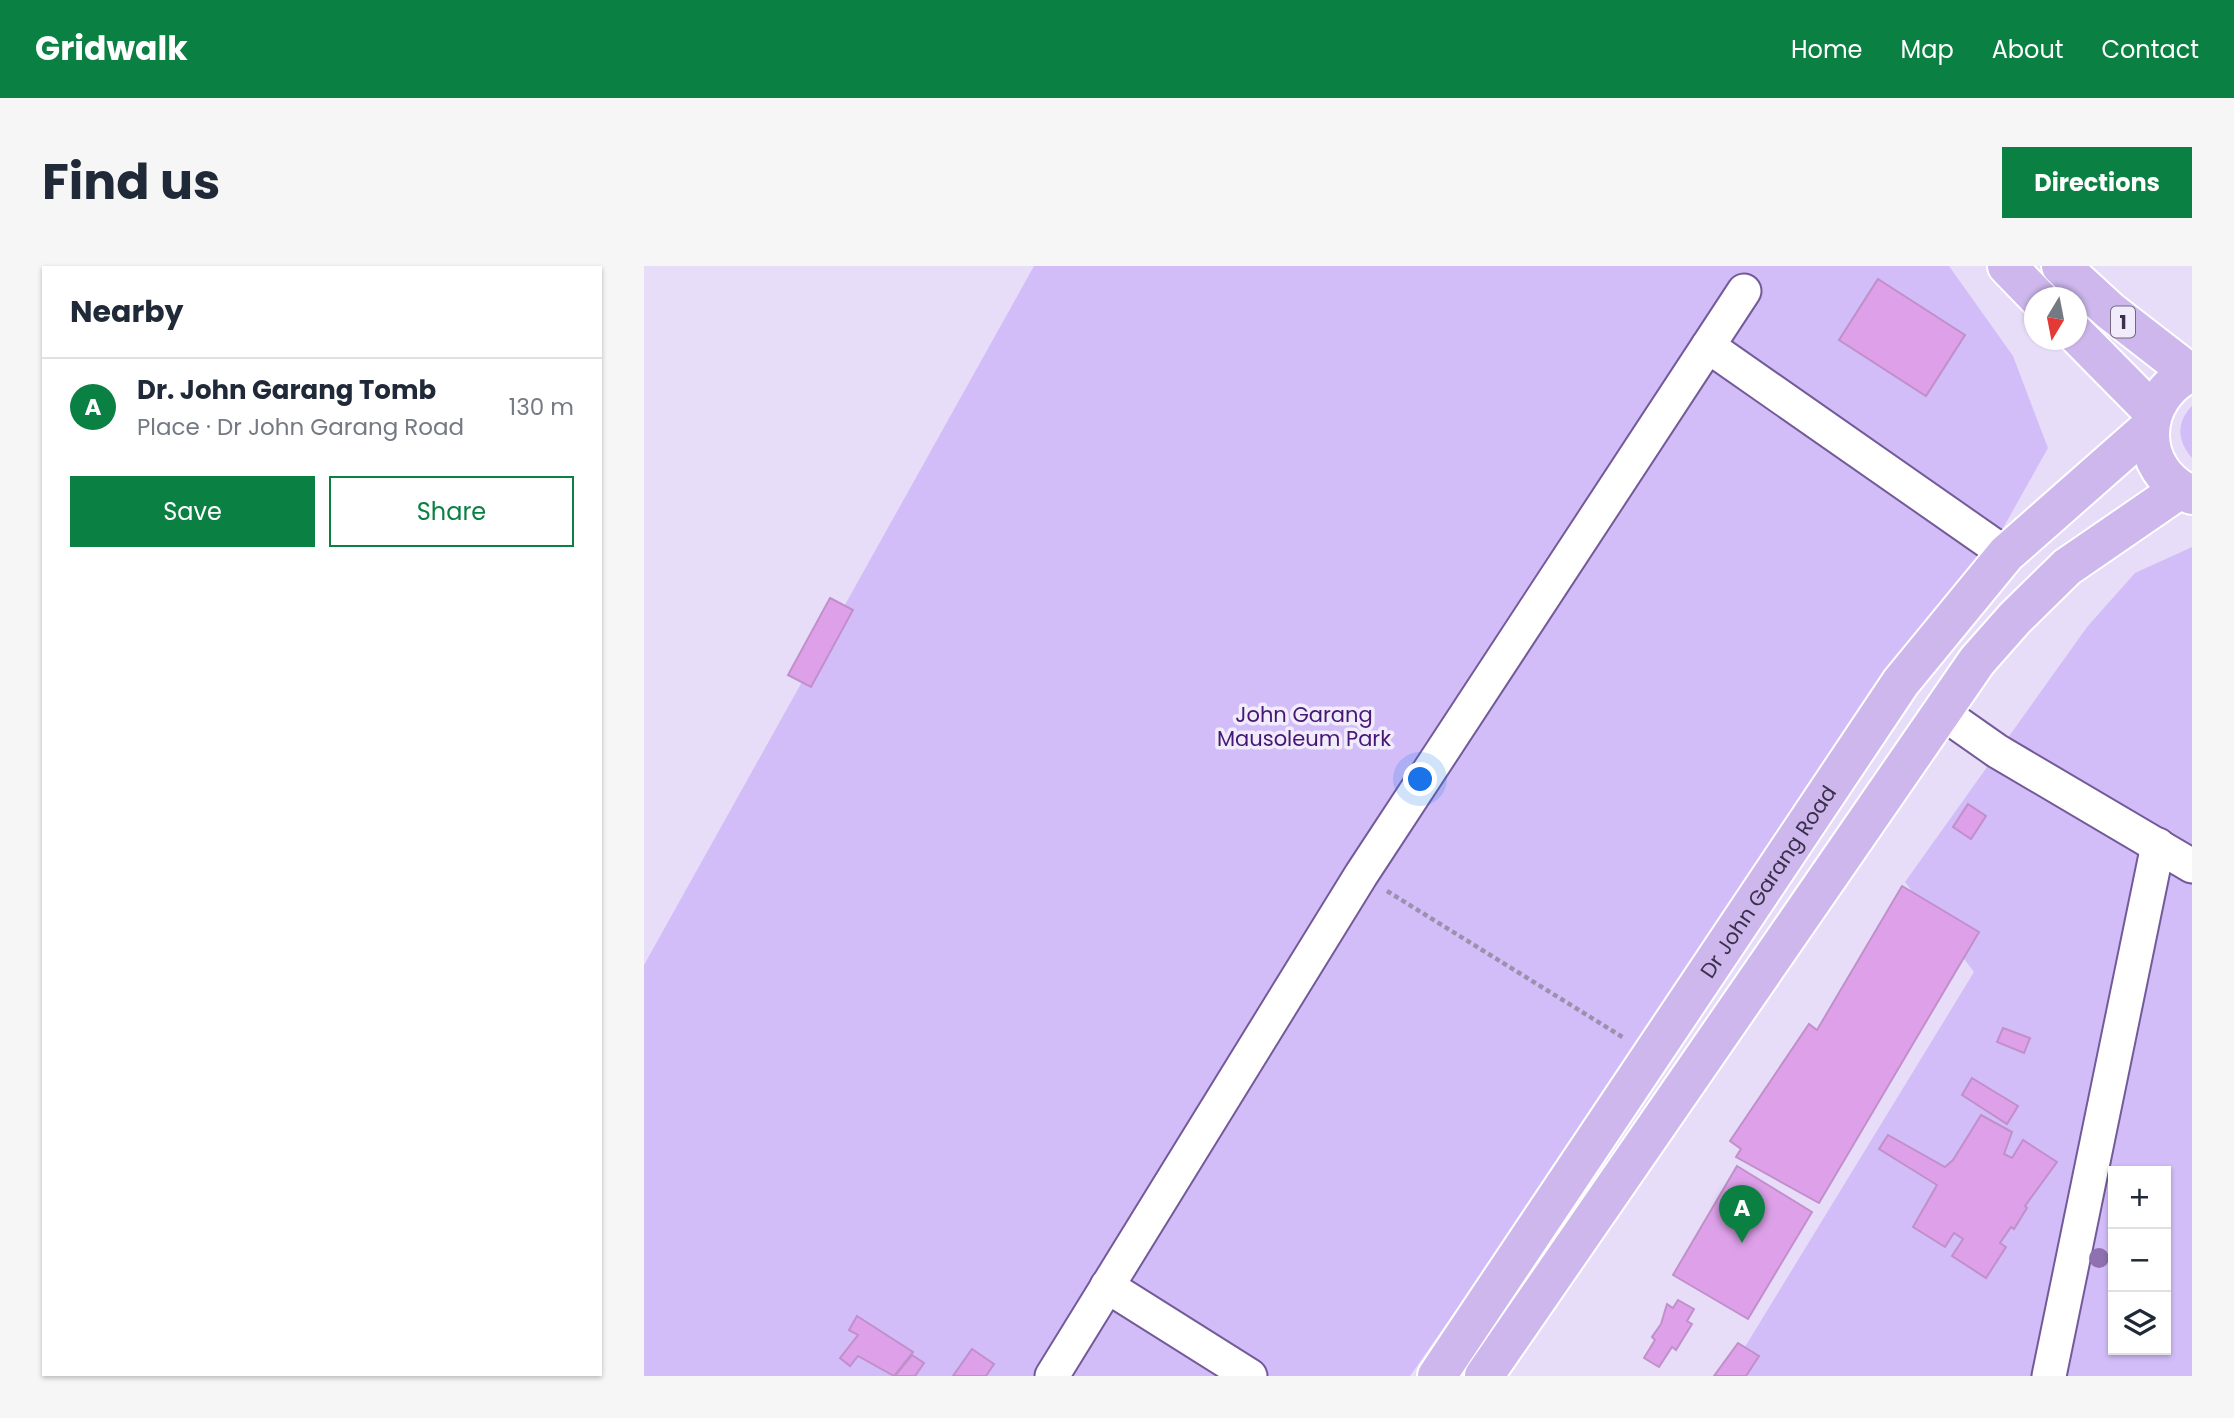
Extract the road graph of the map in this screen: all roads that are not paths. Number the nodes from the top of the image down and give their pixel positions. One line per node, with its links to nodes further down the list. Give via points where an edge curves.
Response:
1 (2007, 266): 3 (main road)
2 (2061, 266): 7 (main road, 1, via 2110,311)
3 (2027, 287)
4 (1744, 291): 5 (lane)
5 (1707, 346): 10 (lane); 14 (lane, via 1361,875)
6 (2087, 346): 8 (main road, 1)
7 (2191, 373): 8 (main road, 1, via 2174,382)
8 (2151, 419): 9 (main road, via 2155,463); 10 (main road, Dr John Garang Road)
9 (2186, 492): 11 (main road, via 2067,568 2015,618)
10 (2006, 554): 17 (main road, Dr John Garang Road, via 1901,682)
11 (1940, 711): 12 (lane, via 1997,751); 18 (main road)
12 (2158, 845): 13 (lane); 19 (lane)
13 (2192, 866)
14 (1107, 1286): 15 (lane); 16 (lane)
15 (1052, 1376)
16 (1250, 1376)
17 (1437, 1376)
18 (1484, 1376)
19 (2049, 1376)

